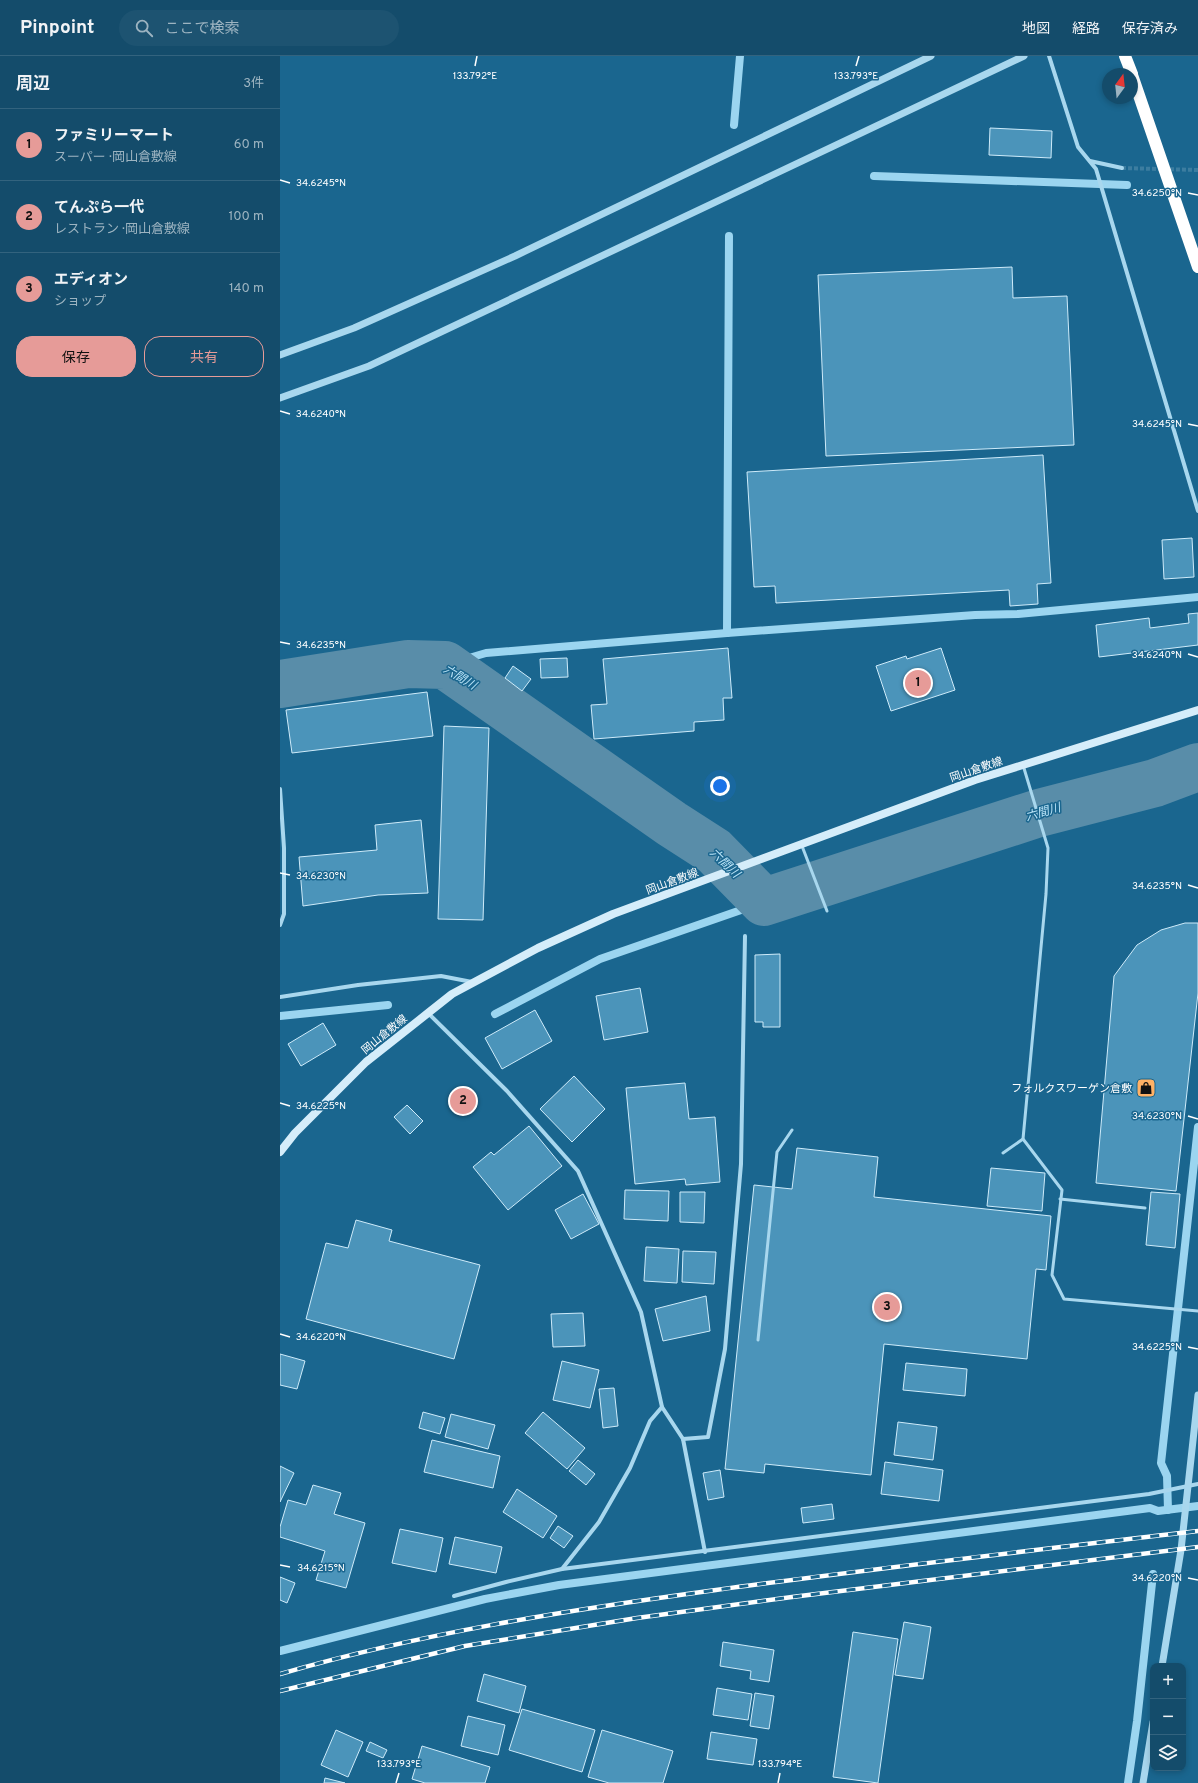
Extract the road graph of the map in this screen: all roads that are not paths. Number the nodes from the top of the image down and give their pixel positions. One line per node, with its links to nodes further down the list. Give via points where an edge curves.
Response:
1 (931, 56): 10 (street, via 514,256 354,328)
2 (1024, 56): 11 (street, via 369,366)
3 (1049, 56): 7 (street, via 1078,147)
4 (1125, 56): 5 (highway)
5 (1129, 68)
6 (1138, 92): 9 (highway)
7 (1090, 161): 8 (street); 12 (street, via 1096,169)
8 (1122, 168)
9 (1198, 267)
10 (280, 355)
11 (280, 398)
12 (1198, 511)
13 (1198, 710): 14 (main road, 岡山倉敷線)
14 (1023, 765): 16 (main road, 岡山倉敷線, via 975,780); 24 (lane, via 1048,848)
15 (280, 790): 18 (street, via 284,848 284,914)
16 (802, 844): 17 (lane); 20 (main road, 岡山倉敷線, via 613,914 538,948)
17 (827, 911)
18 (280, 925)
19 (745, 936): 33 (street, via 740,1164 725,1349 708,1437)
20 (474, 983): 21 (street, via 441,976); 22 (main road, 岡山倉敷線, via 452,994)
21 (280, 997)
22 (428, 1013): 25 (main road, 岡山倉敷線, via 366,1062); 32 (street, via 507,1091 578,1171 641,1312)
23 (792, 1130): 30 (lane, via 777,1152)
24 (1023, 1139): 26 (lane); 27 (lane, via 1062,1190)
25 (280, 1152)
26 (1003, 1153)
27 (1060, 1199): 28 (lane); 29 (lane, via 1052,1275 1064,1299)
28 (1145, 1208)
29 (1198, 1311)
30 (758, 1340)
31 (1198, 1395): 35 (street)
32 (662, 1407): 33 (street); 37 (street, via 650,1421 630,1468 599,1522)
33 (684, 1440): 36 (street)
34 (1198, 1484): 35 (street)
35 (1188, 1486): 36 (street, via 1158,1493); 39 (street)
36 (704, 1552): 37 (street)
37 (562, 1570): 38 (street)
38 (454, 1596)
39 (1162, 1663)
40 (1151, 1735): 41 (street)
41 (1143, 1783)

